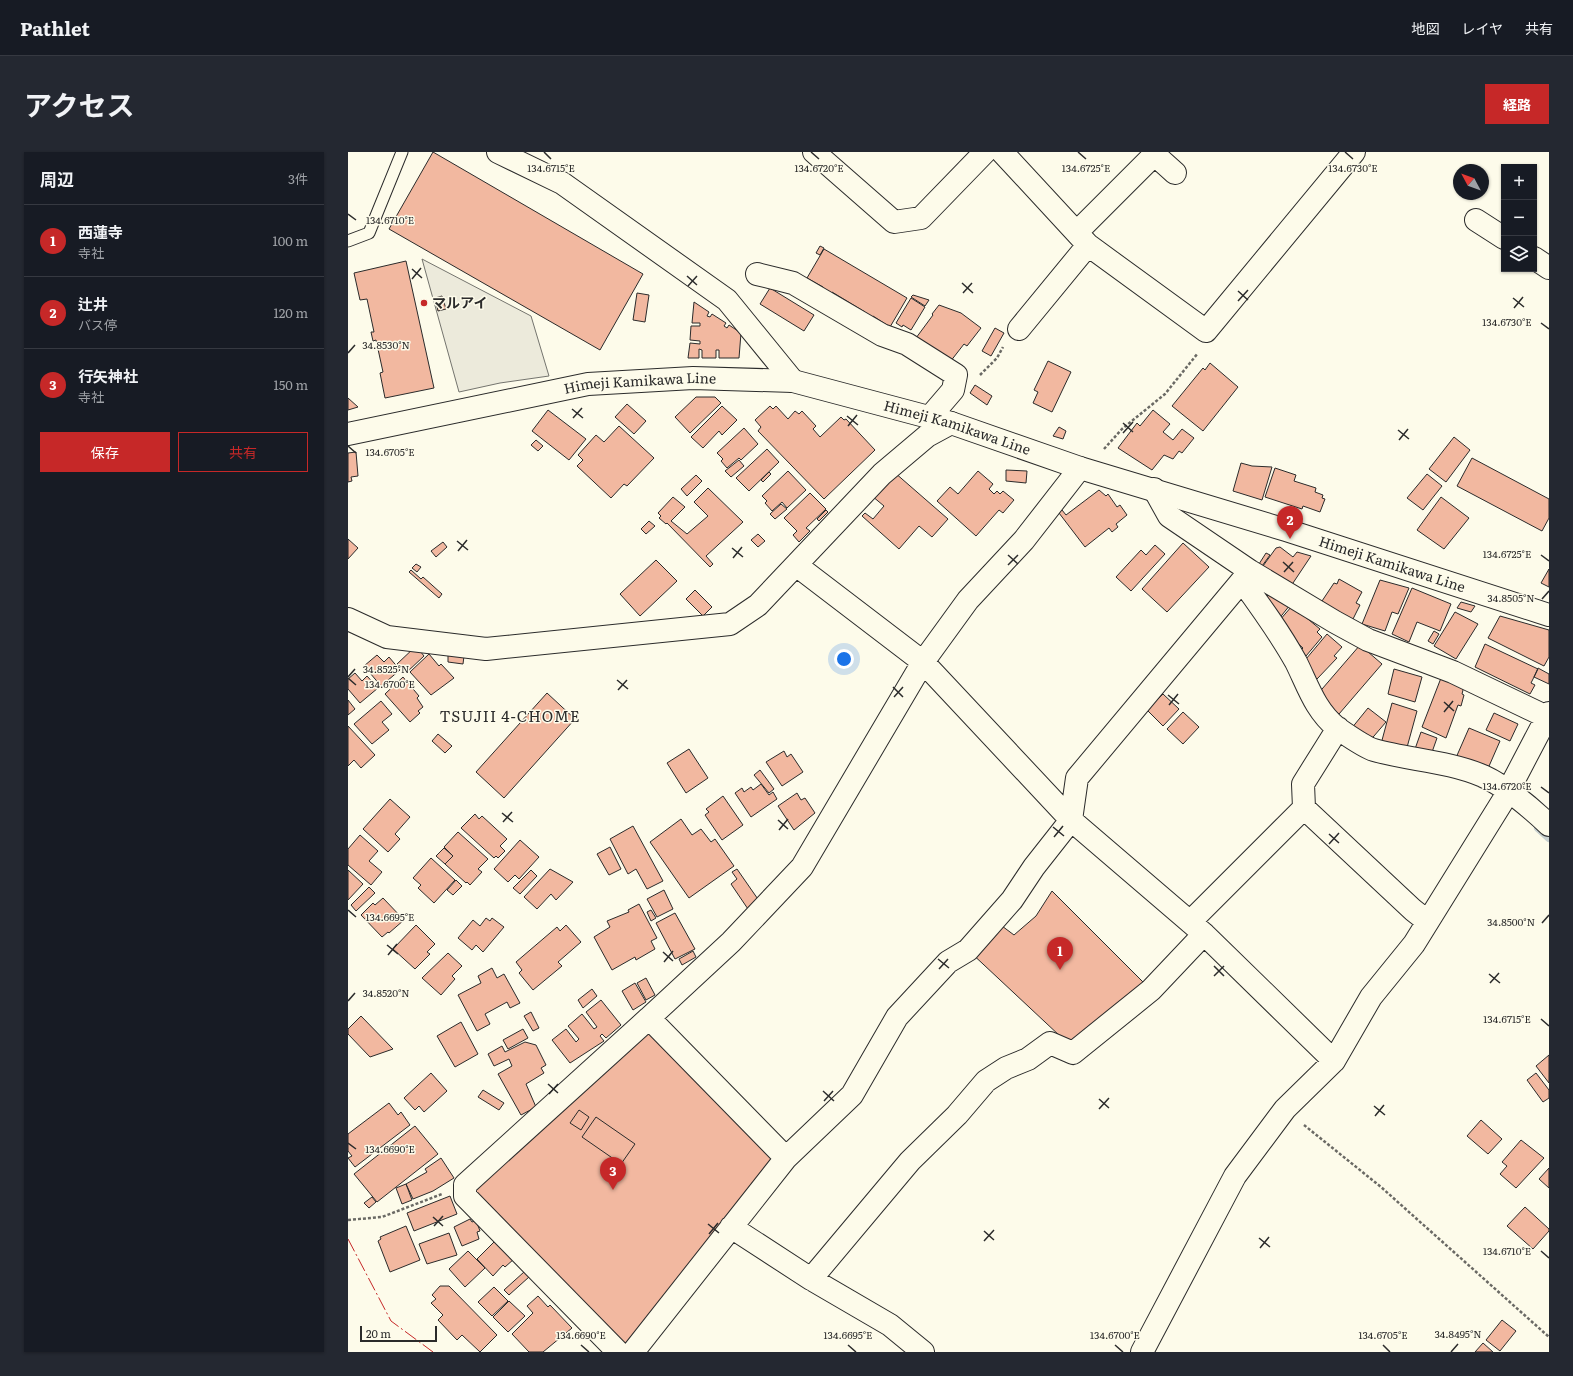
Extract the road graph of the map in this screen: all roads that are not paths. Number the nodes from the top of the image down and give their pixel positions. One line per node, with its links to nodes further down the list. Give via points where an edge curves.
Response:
1 (402, 152): 12 (lane, via 369,233)
2 (498, 152): 17 (street, via 562,183 727,300)
3 (814, 152): 4 (street, via 894,222 921,218)
4 (985, 152)
5 (1002, 152): 11 (street)
6 (1354, 152): 11 (street, via 1206,331)
7 (1155, 153): 8 (street); 11 (street)
8 (1175, 173)
9 (1476, 220): 10 (street)
10 (1501, 236)
11 (1083, 238): 16 (street)
12 (348, 241)
13 (1537, 260): 14 (street)
14 (1549, 268)
15 (757, 274): 18 (street, via 793,283 882,335 907,344 956,375 953,390)
16 (1019, 329)
17 (793, 381): 18 (street, Himeji Kamikawa Line); 20 (street, Himeji Kamikawa Line, via 693,378 588,384)
18 (929, 418): 19 (street, Himeji Kamikawa Line)
19 (951, 423): 21 (street, Himeji Kamikawa Line); 23 (street, via 927,436 882,474)
20 (348, 434)
21 (1080, 468): 22 (street, Himeji Kamikawa Line); 27 (street, via 1024,540 968,600)
22 (1154, 489): 24 (street, via 1169,516); 25 (street, Himeji Kamikawa Line)
23 (796, 565): 26 (street, via 758,605 730,624 486,648 387,637); 27 (street)
24 (1246, 576): 28 (street, via 1368,640 1453,672); 29 (street, via 1265,613 1296,662 1309,692 1320,710); 32 (street, via 1077,778)
25 (1549, 615)
26 (348, 619)
27 (923, 662): 32 (street); 36 (street, via 802,867 731,942)
28 (1548, 716): 30 (street)
29 (1338, 728): 30 (street, via 1372,750 1429,760 1483,776); 31 (street, via 1303,784)
30 (1508, 792): 33 (street); 34 (street)
31 (1304, 808): 34 (street); 35 (street)
32 (1071, 820): 35 (street); 38 (street, via 1012,900 968,950 948,962 897,1017 852,1095)
33 (1549, 825)
34 (1427, 921): 37 (street, via 1414,944 1371,997)
35 (1197, 928): 37 (street); 40 (street, via 1151,990 1073,1053 1050,1043 1028,1059 1006,1068 986,1081 910,1162)
36 (649, 1018): 38 (street); 41 (street, via 464,1185 465,1196)
37 (1334, 1061): 44 (street, via 1285,1109 1236,1176)
38 (786, 1158): 39 (street)
39 (731, 1227): 40 (street); 42 (street)
40 (811, 1279): 43 (street, via 890,1325)
41 (618, 1352)
42 (634, 1352)
43 (923, 1352)
44 (1142, 1352)

